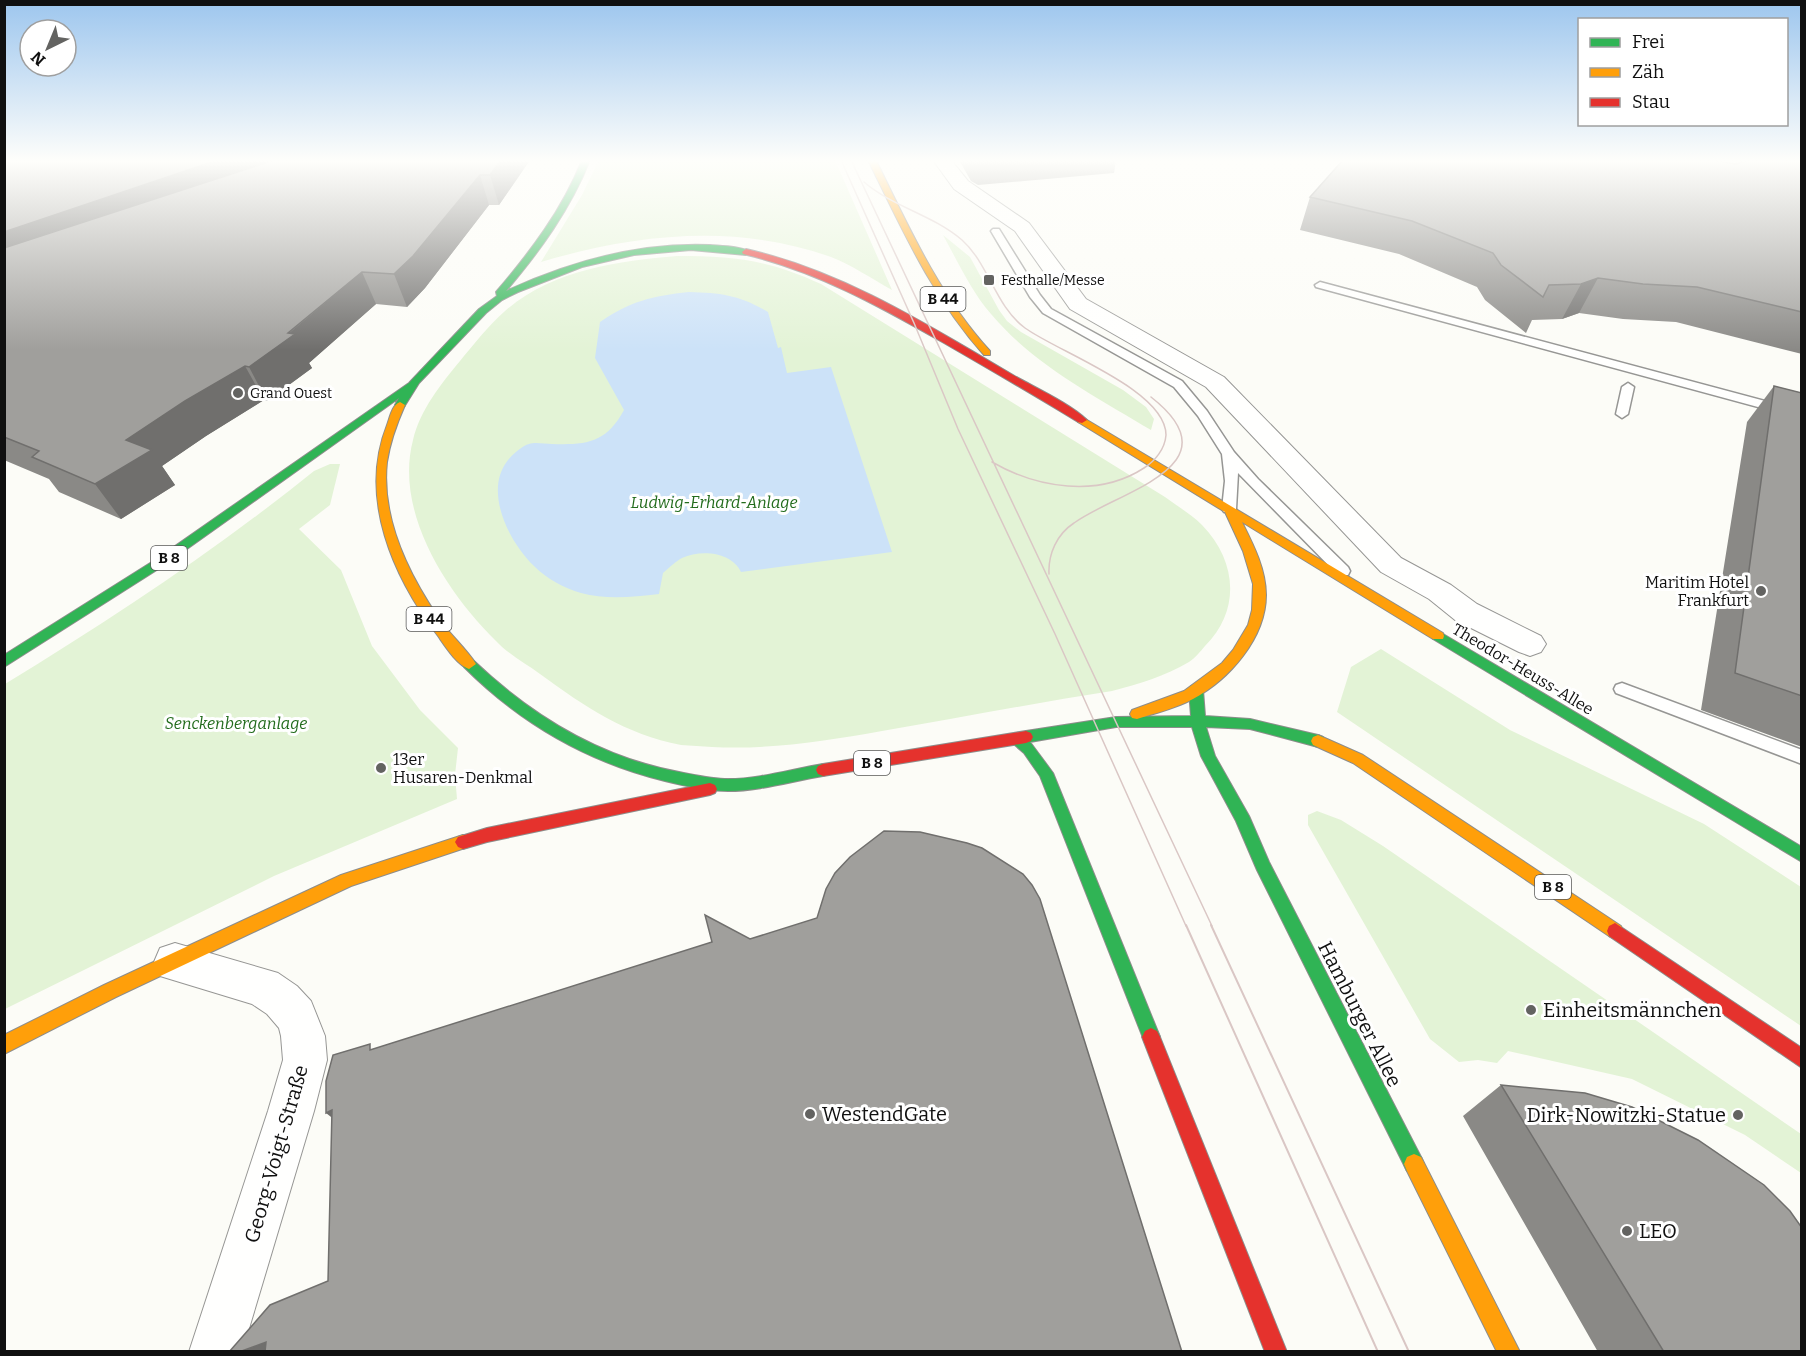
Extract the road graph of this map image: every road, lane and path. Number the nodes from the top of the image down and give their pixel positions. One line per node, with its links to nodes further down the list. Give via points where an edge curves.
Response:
1 (554, 223): 6 (main road)
2 (903, 223): 7 (main road, B 44, via 950,312 971,338)
3 (1017, 223): 14 (street, via 1078,304 1215,382)
4 (996, 231): 12 (lane, via 1047,311 1178,384)
5 (1320, 285): 11 (lane, via 1512,331)
6 (492, 303): 7 (main road, B 8, via 562,270 629,254 685,249 768,255 826,274); 8 (main road, B 8)
7 (1015, 378): 13 (main road, B 8)
8 (409, 386): 16 (main road, B 8, via 156,567); 23 (main road, B 44, via 384,450 382,504 400,568 425,614 441,634 505,697 562,737 603,757 698,783)
9 (1628, 387): 10 (lane)
10 (1622, 414)
11 (1802, 415)
12 (1229, 454): 13 (lane); 14 (lane, via 1285,512)
13 (1229, 509): 14 (main road, Theodor-Heuss-Allee / B 8); 18 (main road, via 1256,570 1260,606 1252,631 1225,666)
14 (1379, 576): 15 (street, via 1440,592 1466,612); 24 (main road, Theodor-Heuss-Allee / B 8)
15 (1530, 644)
16 (4, 662)
17 (1622, 689): 22 (lane)
18 (1196, 690): 19 (main road, Hamburger Allee); 20 (main road)
19 (1195, 720): 20 (main road, B 8); 27 (main road, B 8, via 1250,724 1329,745 1359,759); 30 (main road, Hamburger Allee, via 1212,771 1241,817)
20 (1116, 722): 21 (main road, B 8)
21 (1016, 740): 23 (main road, B 8); 29 (main road, via 1029,749 1046,773)
22 (1802, 757)
23 (729, 785): 25 (main road, B 8, via 516,829 430,852 347,880)
24 (1802, 855)
25 (175, 962): 26 (main road, B 8); 28 (street, Georg-Voigt-Straße, via 263,987 296,1016 303,1036 304,1060 291,1112)
26 (4, 1045)
27 (1802, 1059)
28 (215, 1352)
29 (1276, 1352)
30 (1509, 1352)

